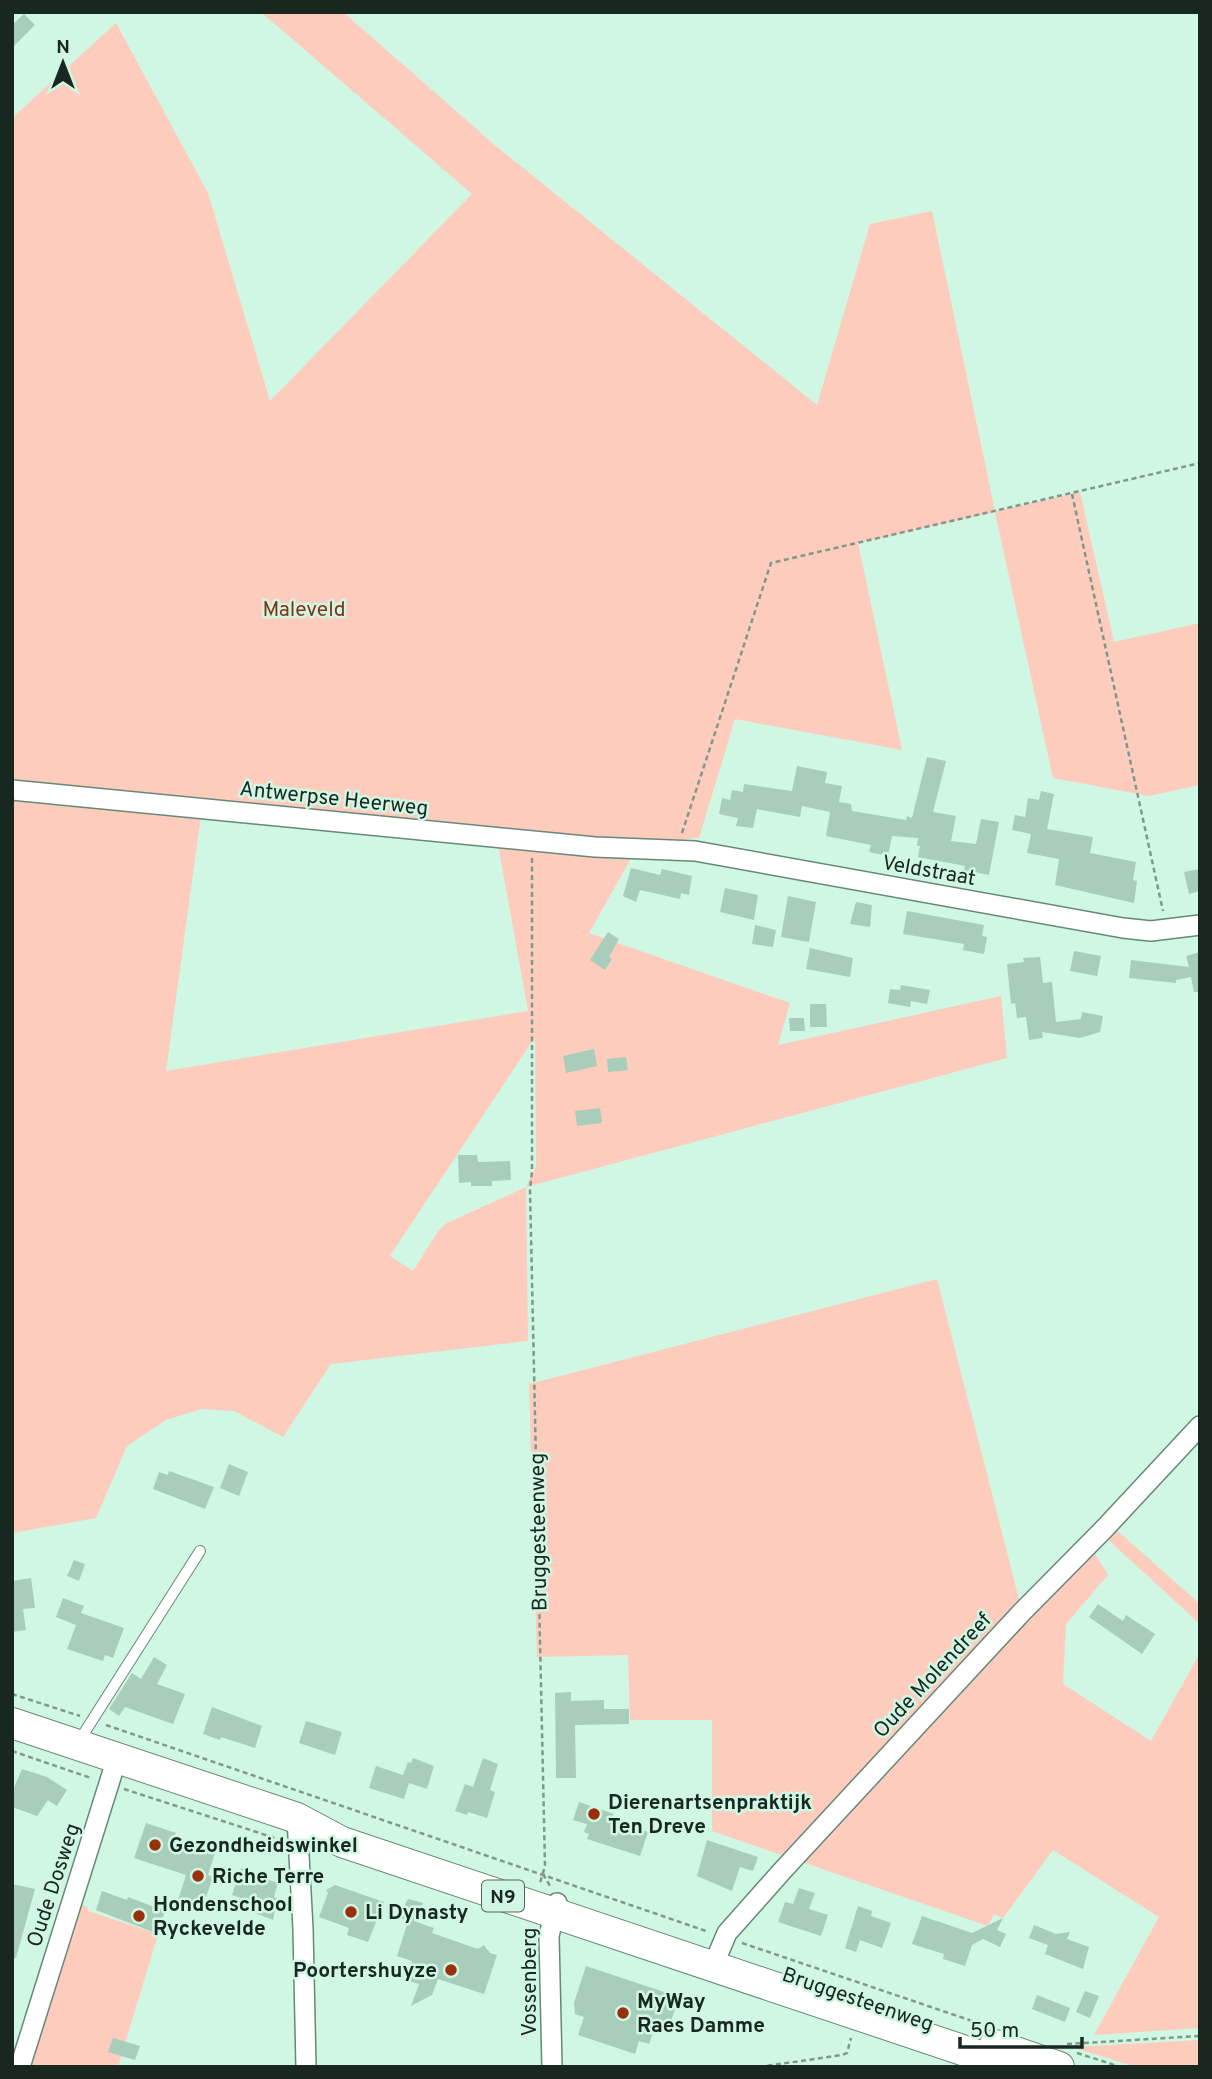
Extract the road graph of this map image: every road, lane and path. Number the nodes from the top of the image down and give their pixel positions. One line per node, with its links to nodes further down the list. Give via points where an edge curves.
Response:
1 (1200, 463): 2 (path)
2 (1072, 494): 6 (path, via 771,563); 8 (path)
3 (12, 790): 4 (street, Antwerpse Heerweg)
4 (531, 841): 5 (street, Antwerpse Heerweg); 17 (path, Bruggesteenweg, via 532,1337)
5 (651, 849): 6 (street, Veldstraat)
6 (676, 850): 8 (street, Veldstraat, via 1123,928)
7 (1200, 925): 8 (street, Veldstraat)
8 (1167, 930)
9 (1200, 1426): 18 (street, Oude Molendreef, via 783,1870)
10 (201, 1551): 13 (lane)
11 (12, 1694): 13 (path)
12 (12, 1723): 13 (main road, N9)
13 (78, 1735): 15 (main road, Bruggesteenweg / N9); 17 (path)
14 (12, 1751): 15 (path)
15 (112, 1771): 16 (main road, Bruggesteenweg / N9); 16 (path); 23 (street, Oude Dosweg)
16 (298, 1832): 17 (main road, Bruggesteenweg / N9, via 320,1818); 24 (street)
17 (548, 1894): 18 (main road, Bruggesteenweg / N9); 18 (path); 25 (street, Vossenberg)
18 (719, 1952): 19 (path); 22 (main road, Bruggesteenweg / N9); 27 (main road, Bruggesteenweg / N9)
19 (869, 1986)
20 (853, 2032): 26 (path, via 847,2053 842,2055)
21 (1200, 2036): 22 (path, via 1067,2044)
22 (1060, 2059)
23 (20, 2067)
24 (306, 2067)
25 (552, 2067)
26 (759, 2067)
27 (1013, 2067)

